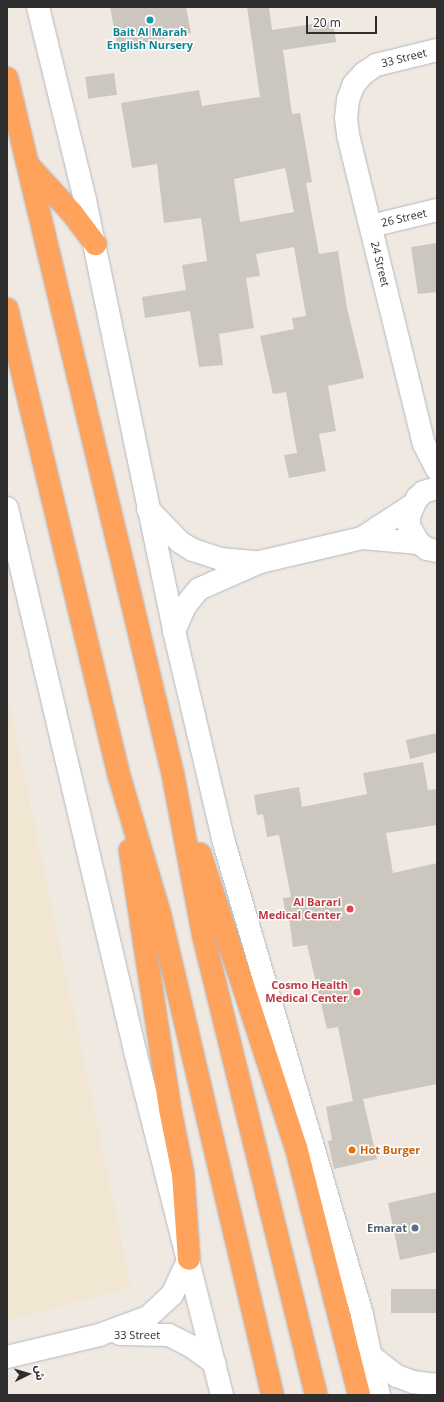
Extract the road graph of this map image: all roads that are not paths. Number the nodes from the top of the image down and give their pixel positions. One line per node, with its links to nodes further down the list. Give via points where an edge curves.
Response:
1 (38, 7): 8 (street)
2 (437, 50): 4 (street, 33 Street, via 376,65)
3 (7, 78): 5 (highway)
4 (354, 84): 7 (street, 24 Street, via 348,106 348,135)
5 (28, 165): 8 (highway, via 72,213); 21 (highway)
6 (437, 210): 7 (street, 26 Street)
7 (371, 226): 10 (street, 24 Street)
8 (95, 244): 15 (street)
9 (7, 309): 20 (highway)
10 (424, 444): 11 (street, 24 Street); 13 (street, 24 Street, via 422,472)
11 (437, 469)
12 (437, 488): 13 (street, via 424,492)
13 (414, 502): 16 (street); 17 (street, 24 Street, via 410,526)
14 (7, 508): 22 (street, via 136,1055)
15 (148, 509): 18 (street, via 180,542 193,550 220,559); 19 (street)
16 (362, 538): 17 (street); 18 (street)
17 (430, 550)
18 (260, 562): 19 (street, via 199,589 185,606)
19 (174, 631): 24 (street, via 230,869 324,1180 362,1315)
20 (118, 772): 22 (highway, via 170,1109 184,1174); 29 (highway, via 162,922)
21 (173, 776): 30 (highway, via 204,934); 31 (highway, via 296,1147)
22 (189, 1260): 23 (street, 33 Street, via 172,1295 157,1311); 26 (street)
23 (99, 1335): 25 (street, 33 Street); 26 (street, 33 Street, via 169,1335 191,1346)
24 (370, 1356): 27 (street, via 397,1376 413,1382); 32 (street)
25 (7, 1357)
26 (214, 1363): 28 (street)
27 (437, 1385)
28 (222, 1395)
29 (273, 1395)
30 (316, 1395)
31 (359, 1395)
32 (379, 1395)

